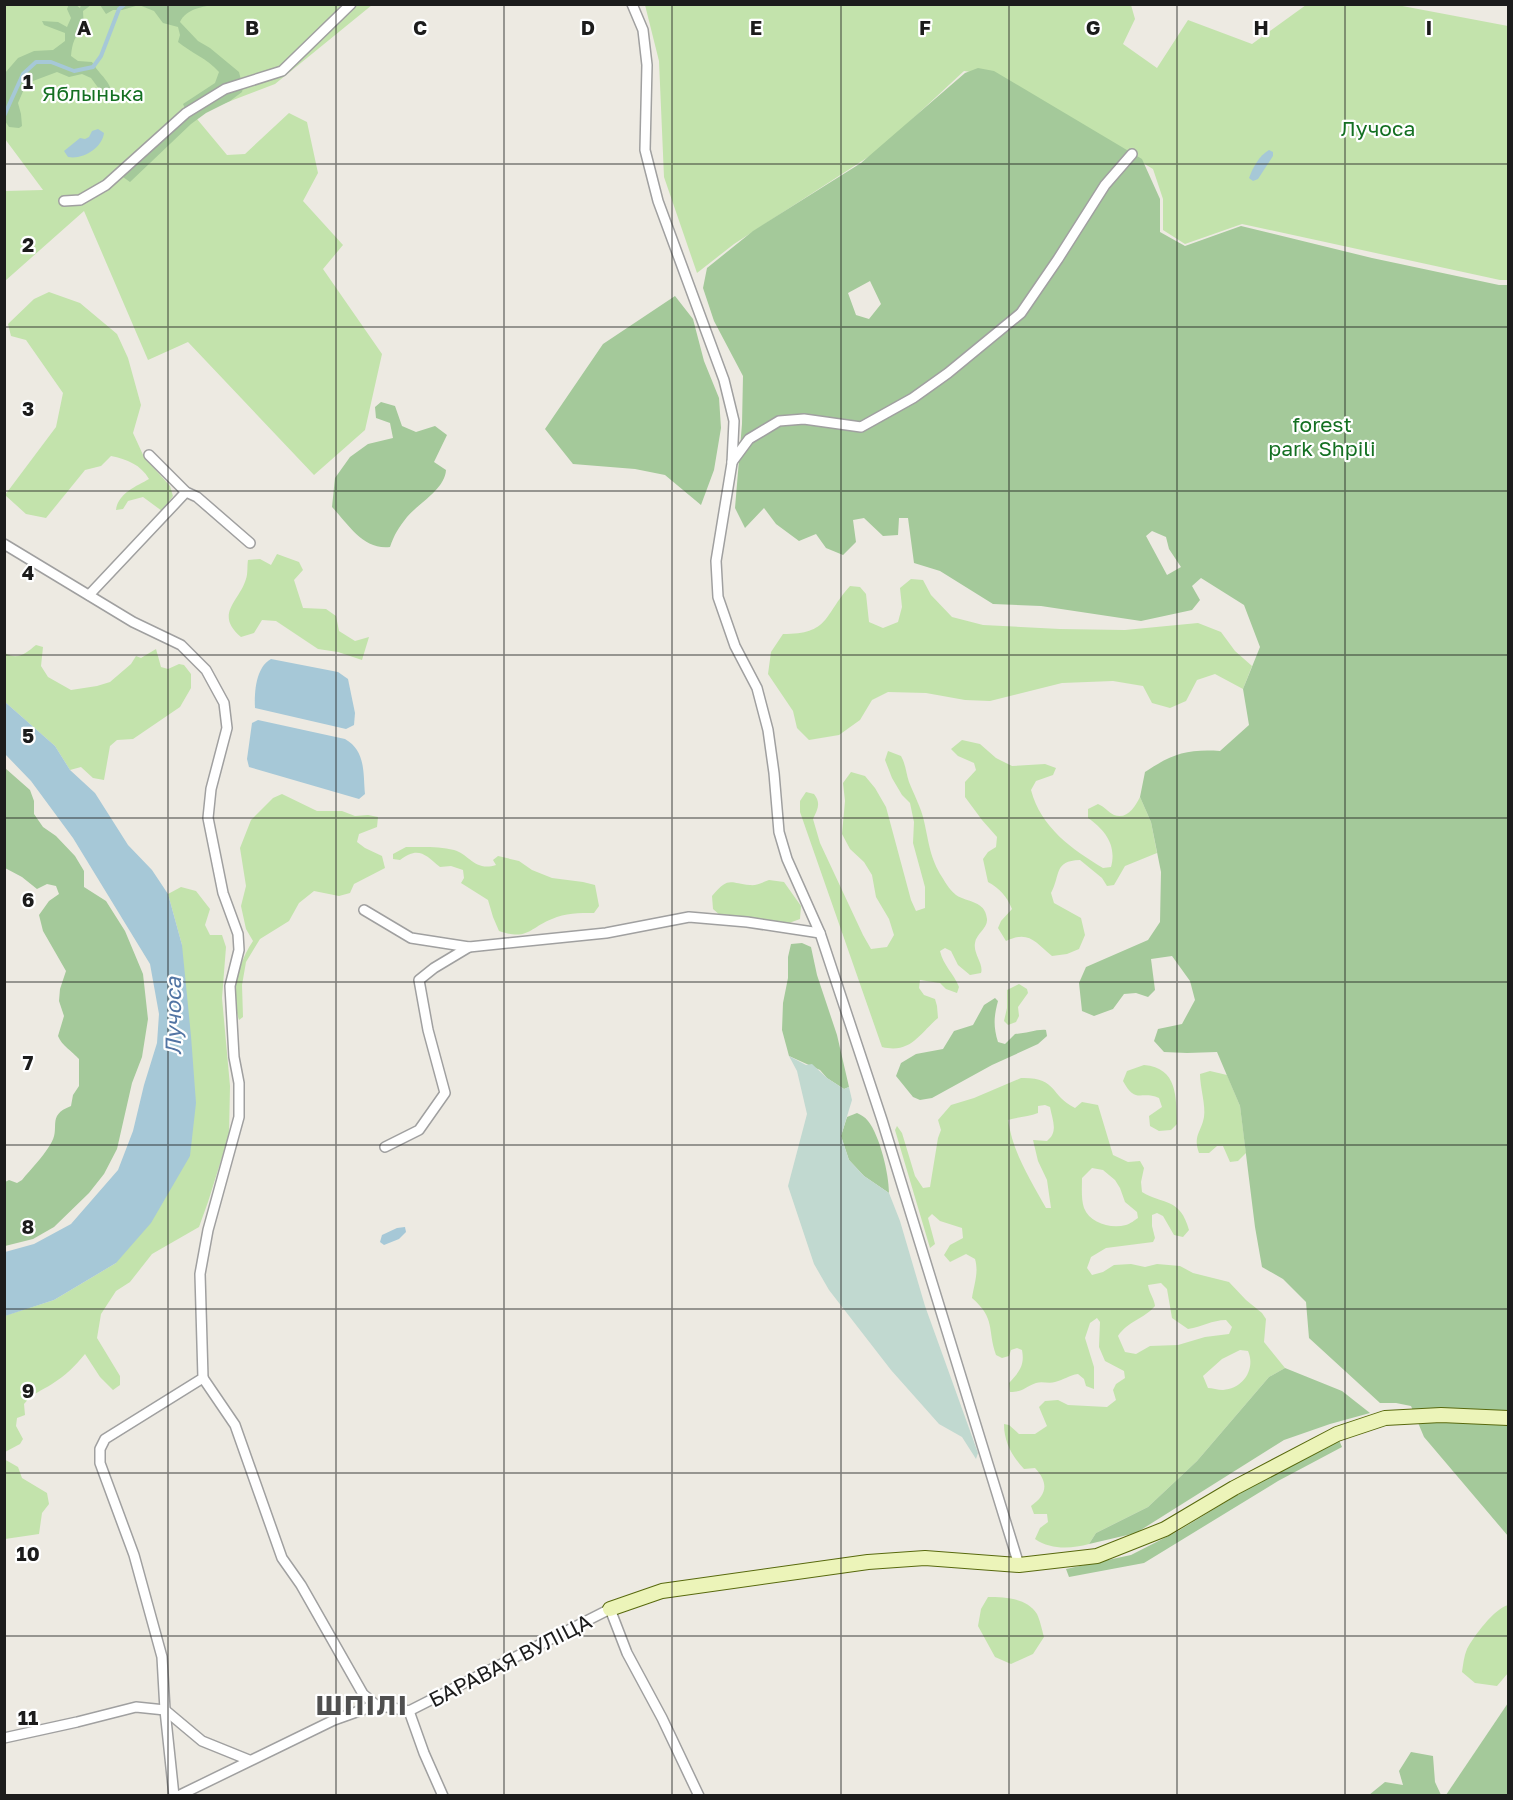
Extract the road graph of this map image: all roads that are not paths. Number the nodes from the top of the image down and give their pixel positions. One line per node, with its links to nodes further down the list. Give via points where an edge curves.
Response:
1 (351, 4): 4 (street, via 282,71 225,89 186,113 106,185 80,200)
2 (632, 4): 6 (street, via 643,30 647,65 645,150 658,201 724,380 734,421)
3 (1132, 154): 6 (street, via 1105,185 1021,313 948,373 861,427 804,419 779,421 749,439)
4 (64, 201)
5 (148, 455): 7 (street)
6 (732, 463): 12 (street, via 717,561 718,597 735,646 757,688 768,730 779,832)
7 (186, 492): 8 (street); 10 (street)
8 (250, 543)
9 (4, 544): 10 (street)
10 (89, 595): 15 (street, via 182,645 206,670 224,703 227,728 211,789 208,818 224,893 238,934 239,950 230,986 234,1057 240,1083 239,1117 200,1274)
11 (364, 909): 13 (street, via 411,938)
12 (820, 933): 13 (street, via 689,917 606,933); 17 (street)
13 (469, 947): 14 (street, via 419,981 445,1093 419,1130)
14 (384, 1147)
15 (203, 1378): 19 (street, via 235,1425 282,1558 363,1694); 20 (street, via 105,1439 100,1449 100,1463 134,1555 162,1657)
16 (1509, 1418): 17 (street, via 1385,1418 1337,1434 1165,1529 1097,1556)
17 (1019, 1564): 18 (street, via 925,1558 868,1562 662,1591)
18 (610, 1609): 21 (street, БАРАВАЯ ВУЛІЦА); 26 (street, via 627,1653)
19 (376, 1706): 21 (street, БАРАВАЯ ВУЛІЦА); 23 (street, БАРАВАЯ ВУЛІЦА, via 333,1720)
20 (165, 1710): 22 (street, via 136,1707); 23 (street, via 202,1741); 24 (street)
21 (409, 1711): 25 (street)
22 (4, 1738)
23 (249, 1761): 24 (street, БАРАВАЯ ВУЛІЦА)
24 (176, 1796)
25 (443, 1796)
26 (699, 1796)

